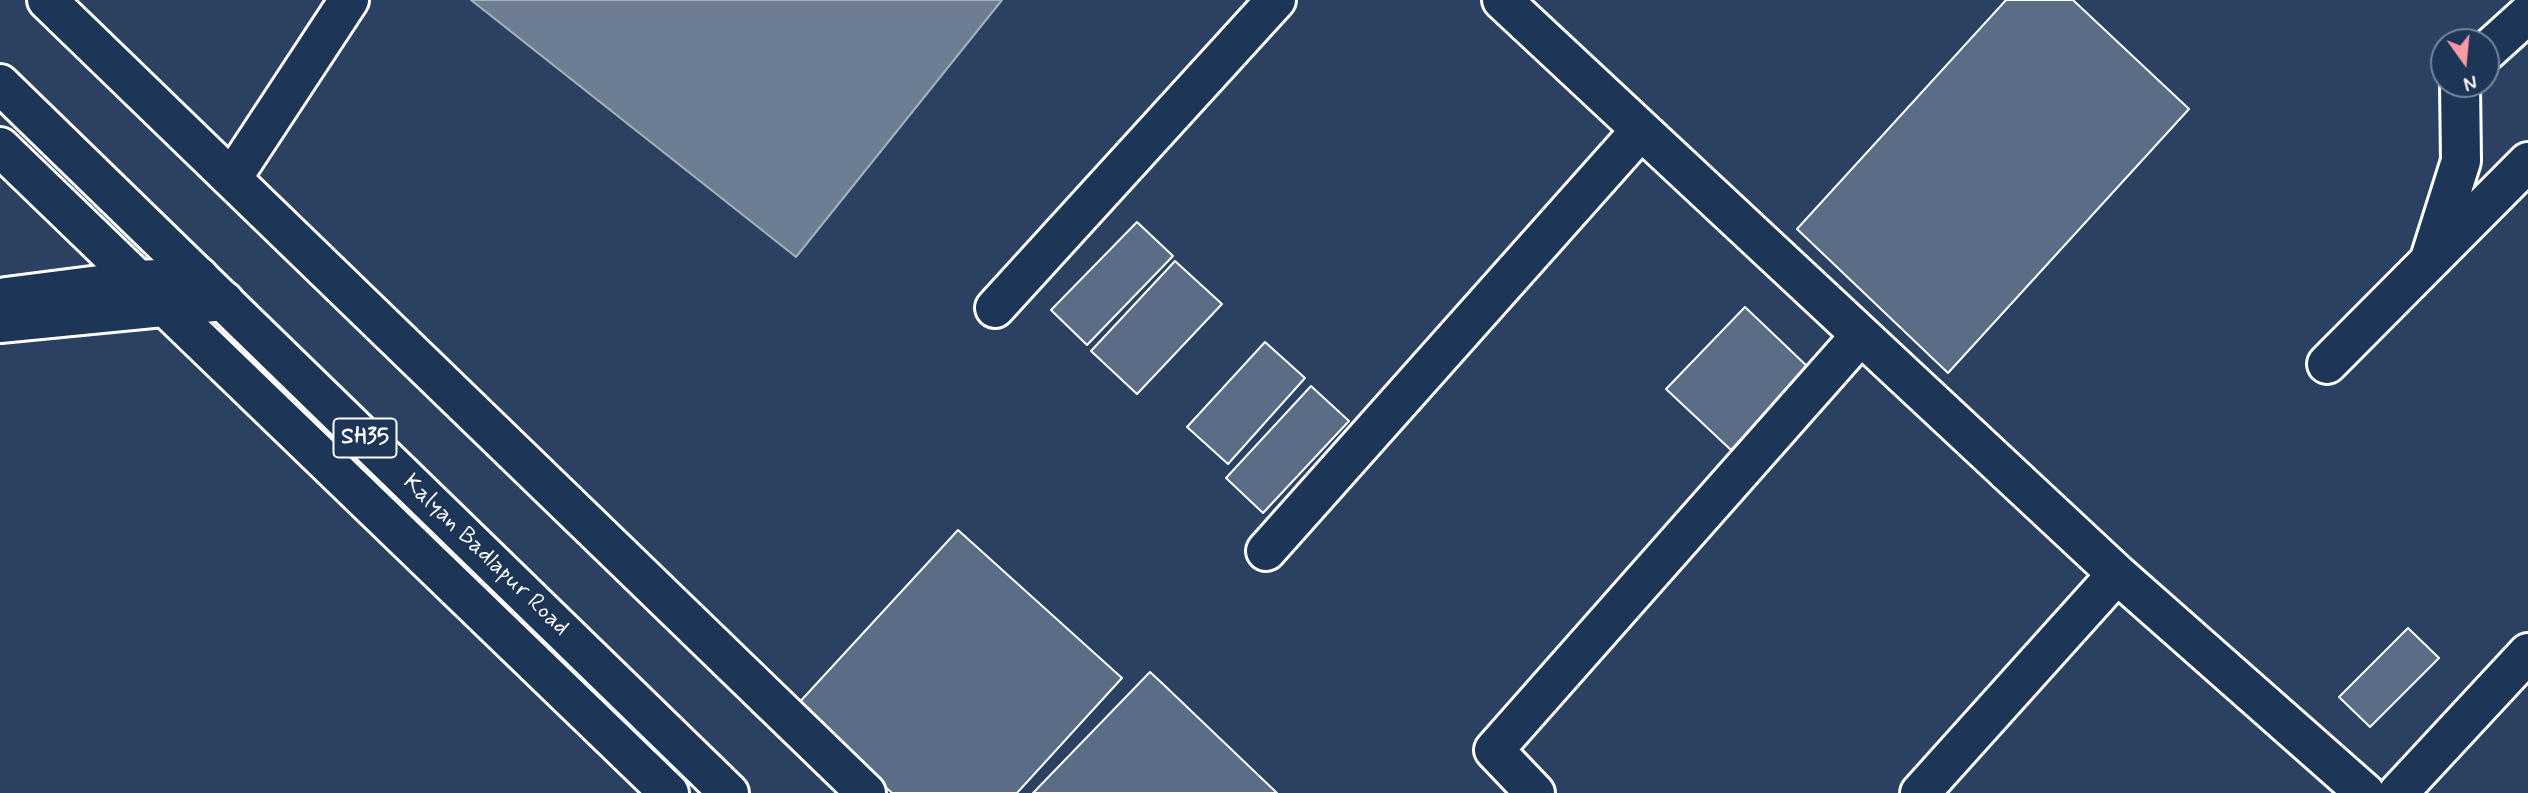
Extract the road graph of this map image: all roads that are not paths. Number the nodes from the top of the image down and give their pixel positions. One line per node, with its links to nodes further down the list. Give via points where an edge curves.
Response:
1 (47, 0): 12 (street)
2 (349, 0): 12 (street)
3 (1276, 0): 18 (street)
4 (1505, 1): 9 (street)
5 (2528, 14): 6 (street)
6 (2500, 39)
7 (0, 84): 15 (street, Kalyan Badlapur Road / SH35)
8 (2460, 98): 13 (street, via 2461,161)
9 (1641, 130): 20 (street); 22 (street)
10 (0, 147): 14 (street, Kalyan Badlapur Road / SH35)
11 (2528, 162): 13 (street)
12 (232, 178): 27 (street)
13 (2428, 264): 21 (street)
14 (138, 281): 15 (street); 16 (street); 17 (street, Kalyan Badlapur Road / SH35)
15 (212, 289): 17 (street); 26 (street, Kalyan Badlapur Road / SH35)
16 (0, 298)
17 (166, 308): 19 (street); 25 (street, Kalyan Badlapur Road / SH35)
18 (995, 308)
19 (0, 323)
20 (1861, 335): 23 (street); 28 (street, via 1494,750)
21 (2328, 364)
22 (1266, 551)
23 (2118, 574): 29 (street); 30 (street)
24 (2528, 653): 31 (street)
25 (669, 793)
26 (729, 793)
27 (866, 793)
28 (1535, 793)
29 (1920, 793)
30 (2365, 793)
31 (2398, 793)

